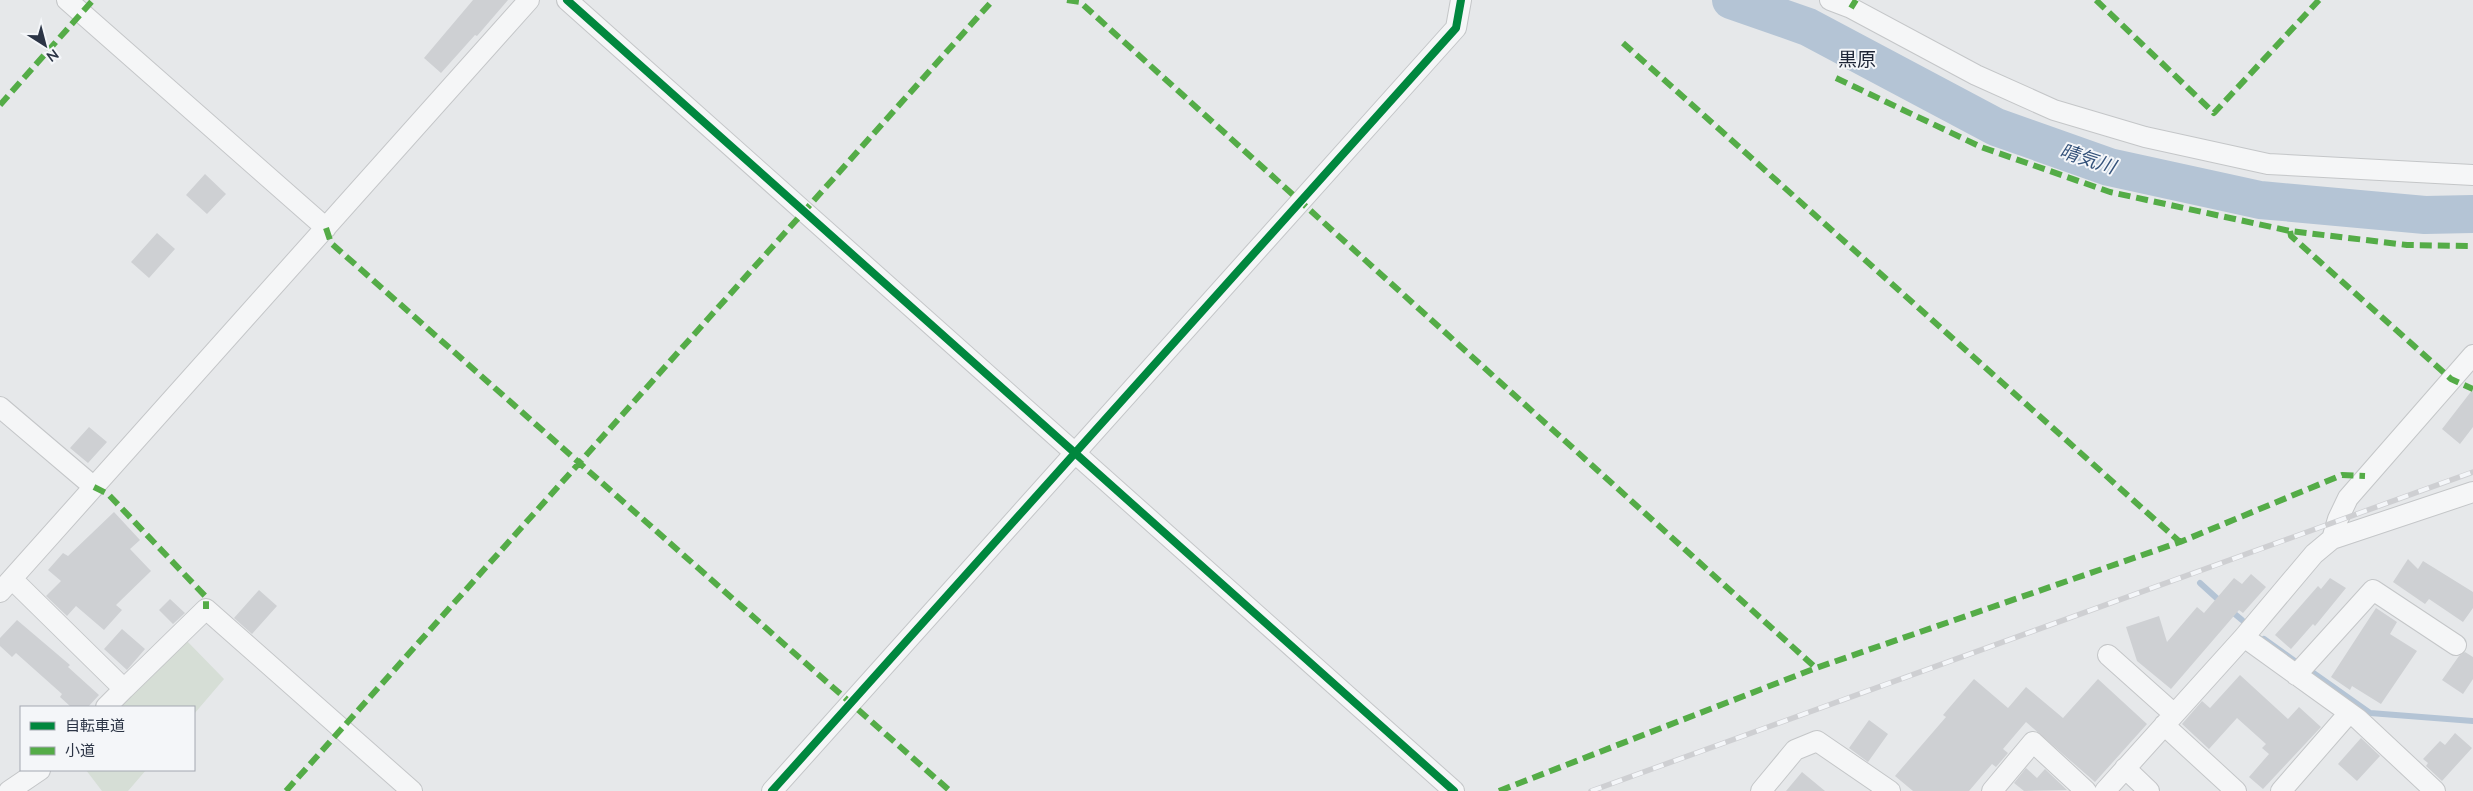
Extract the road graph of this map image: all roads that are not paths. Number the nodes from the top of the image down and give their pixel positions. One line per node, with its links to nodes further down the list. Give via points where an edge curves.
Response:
1 (67, 0): 7 (street)
2 (529, 0): 7 (street)
3 (567, 0): 10 (street)
4 (1830, 0): 6 (street, via 1976,75 2054,110 2145,137 2268,164)
5 (1460, 10): 10 (street, via 1456,28)
6 (2473, 175)
7 (326, 228): 11 (street)
8 (2473, 355): 13 (street, via 2348,498)
9 (0, 407): 11 (street)
10 (1075, 453): 27 (street); 28 (street)
11 (94, 487): 14 (street)
12 (2473, 492): 13 (street)
13 (2332, 539): 15 (street, via 2314,554)
14 (6, 586): 19 (street)
15 (2244, 637): 18 (street); 22 (street)
16 (2456, 645): 18 (street, via 2373,590)
17 (2108, 655): 22 (street)
18 (2296, 675): 21 (street)
19 (124, 689): 20 (street); 26 (street, via 206,609)
20 (107, 706)
21 (2349, 713): 36 (street); 37 (street)
22 (2169, 720): 23 (street); 35 (street)
23 (2125, 768): 33 (street); 34 (street)
24 (39, 771): 25 (street)
25 (9, 791)
26 (412, 791)
27 (772, 791)
28 (1454, 791)
29 (1761, 791): 30 (street, via 1795,750 1817,741)
30 (1890, 791)
31 (1992, 791): 32 (street, via 2033,742)
32 (2086, 791)
33 (2105, 791)
34 (2149, 791)
35 (2236, 791)
36 (2281, 791)
37 (2435, 791)

